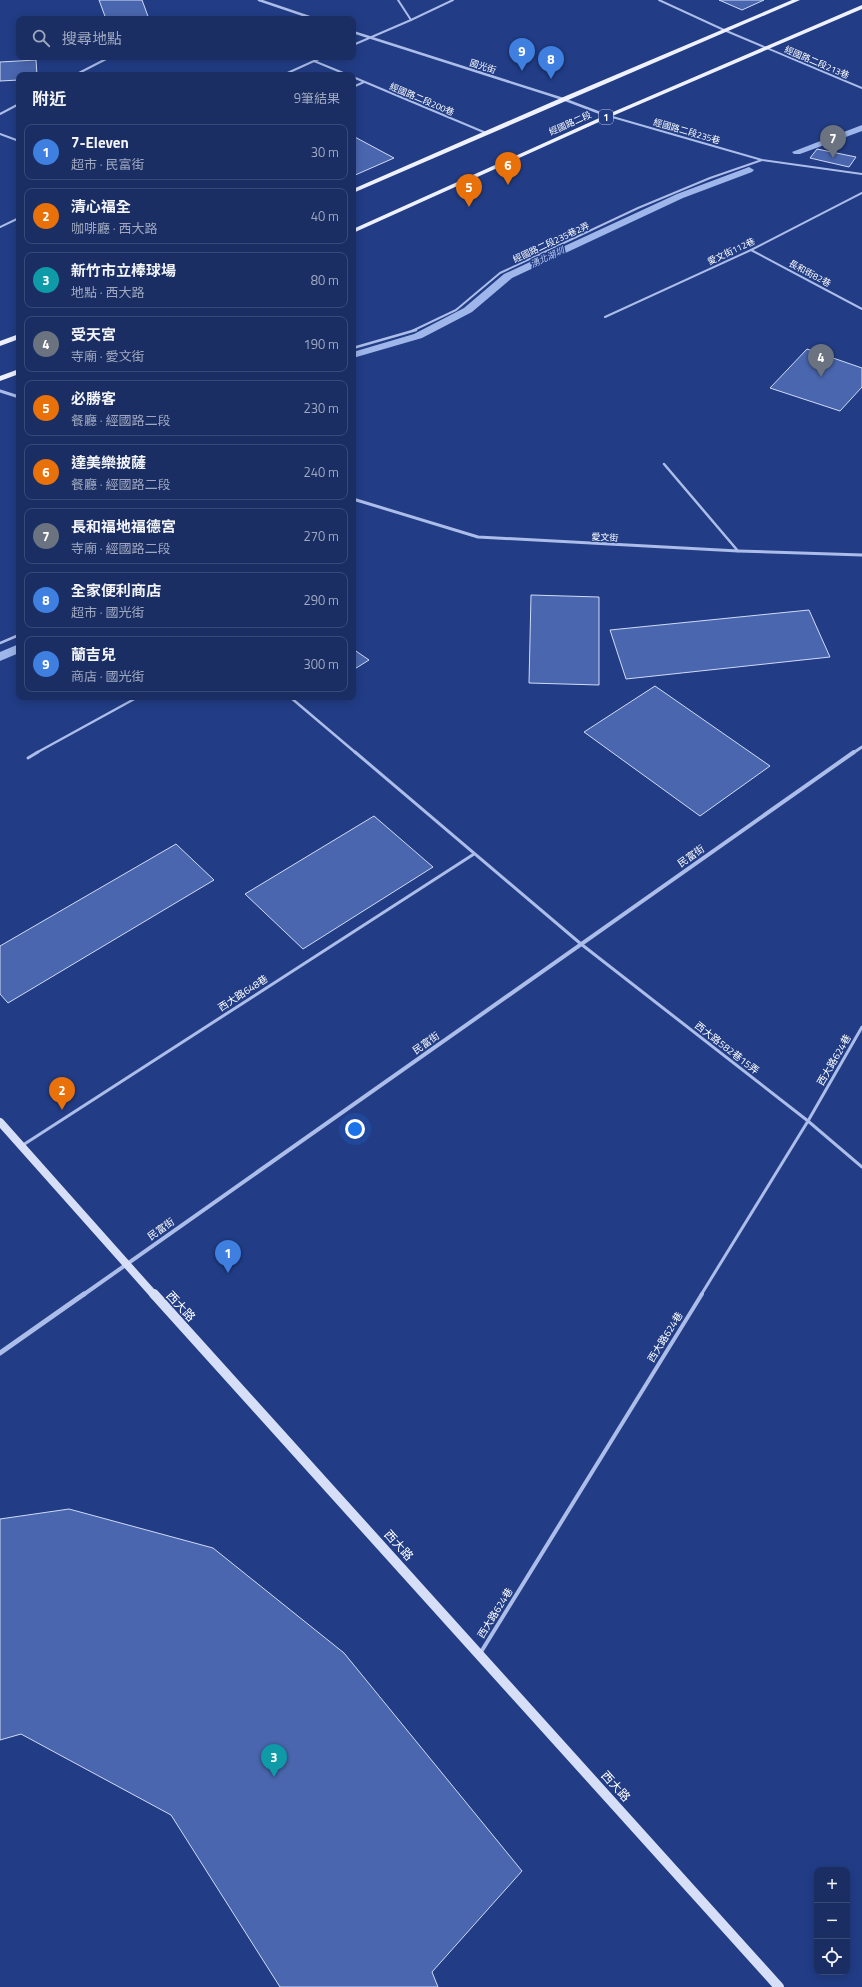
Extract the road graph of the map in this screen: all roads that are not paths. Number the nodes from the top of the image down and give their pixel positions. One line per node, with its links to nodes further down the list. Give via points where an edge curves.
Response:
1 (260, 0): 7 (street)
2 (398, 0): 8 (lane)
3 (453, 0): 8 (lane)
4 (659, 0): 9 (lane, 經國路二段213巷)
5 (797, 0): 9 (main road)
6 (862, 7): 13 (main road, 經國路二段 / 1)
7 (306, 16)
8 (411, 20): 11 (lane)
9 (724, 30): 13 (lane, 經國路二段213巷); 23 (main road)
10 (356, 33): 11 (street, 國光街)
11 (370, 38): 12 (lane); 23 (street, 國光街)
12 (356, 44)
13 (766, 48): 22 (lane, 經國路二段213巷); 26 (main road, 經國路二段 / 1)
14 (104, 60): 16 (lane)
15 (314, 61): 17 (lane); 18 (lane)
16 (81, 72)
17 (290, 72)
18 (341, 72)
19 (356, 78): 20 (lane, 經國路二段200巷)
20 (364, 82): 21 (lane); 27 (lane, 經國路二段200巷)
21 (356, 86)
22 (862, 88)
23 (563, 99): 26 (street, 國光街); 27 (main road)
24 (16, 106): 25 (lane)
25 (0, 114)
26 (608, 116): 30 (lane, 經國路二段235巷); 36 (main road, 經國路二段 / 1)
27 (486, 133): 32 (main road)
28 (0, 134): 29 (lane)
29 (16, 141)
30 (762, 160): 31 (lane, 經國路二段235巷); 42 (lane, 經國路二段235巷2弄, via 638,208 500,273 456,310 418,329)
31 (862, 174)
32 (356, 190)
33 (862, 193): 37 (lane, 愛文街112巷)
34 (16, 219): 35 (lane)
35 (0, 226)
36 (356, 230)
37 (751, 250): 38 (lane, 長和街82巷); 39 (lane, 愛文街112巷)
38 (862, 309)
39 (605, 317)
40 (16, 337): 41 (main road)
41 (0, 344)
42 (356, 347)
43 (16, 372): 44 (main road)
44 (0, 378)
45 (0, 391): 46 (street)
46 (16, 396)
47 (664, 464): 49 (lane)
48 (356, 500): 49 (street, 愛文街, via 478,537)
49 (738, 551): 50 (street, 愛文街)
50 (862, 555)
51 (16, 636): 52 (lane)
52 (0, 643)
53 (133, 700): 56 (lane)
54 (294, 700): 57 (lane)
55 (862, 747): 58 (street, 民富街)
56 (28, 758)
57 (474, 854): 58 (lane); 62 (lane, 西大路648巷)
58 (581, 944): 60 (lane, 西大路582巷15弄); 64 (street, 民富街)
59 (862, 1028): 60 (lane, 西大路624巷)
60 (808, 1121): 63 (lane, 西大路582巷15弄); 66 (lane, 西大路624巷)
61 (0, 1122): 62 (street, 西大路)
62 (21, 1146): 64 (street, 西大路)
63 (862, 1167)
64 (126, 1265): 65 (street, 民富街); 66 (street, 西大路)
65 (0, 1353)
66 (480, 1654): 67 (street, 西大路)
67 (779, 1987)

